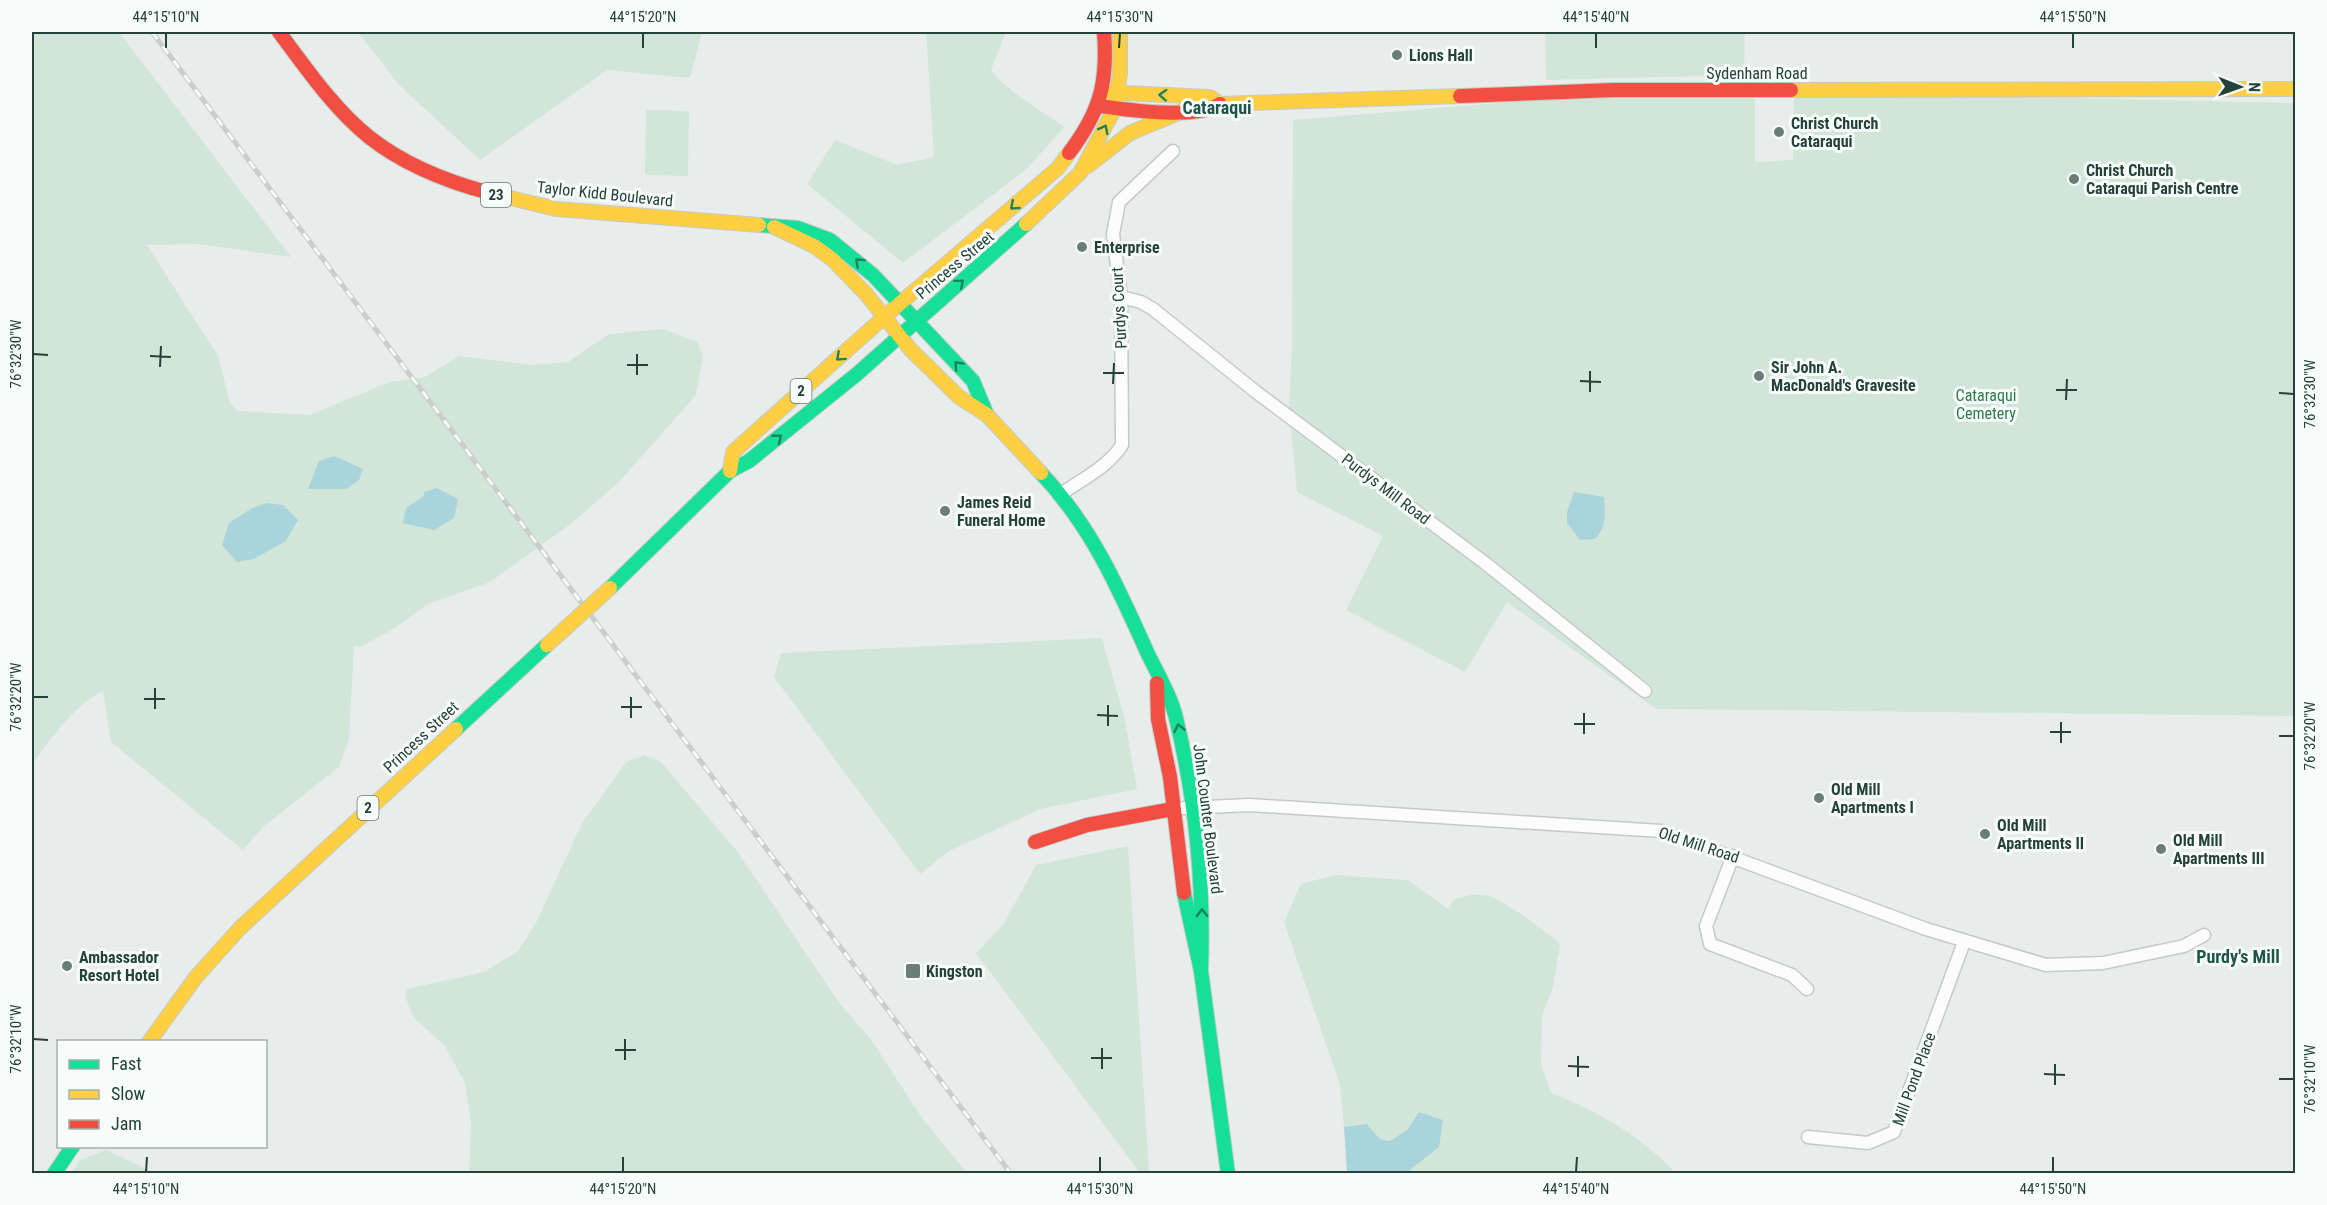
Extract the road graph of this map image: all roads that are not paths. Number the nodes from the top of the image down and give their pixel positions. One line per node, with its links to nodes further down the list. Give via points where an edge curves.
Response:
1 (279, 32): 13 (main road, Taylor Kidd Boulevard / 23, via 321,87 369,137 420,168 467,187 556,209)
2 (1104, 32): 5 (main road, Princess Street / 2)
3 (1120, 32): 6 (main road, Princess Street / 2)
4 (2295, 90): 7 (main road, Sydenham Road, via 1623,90)
5 (1102, 92): 6 (main road, Sydenham Road); 8 (main road, Princess Street / 2)
6 (1118, 93): 7 (main road, Sydenham Road, one-way to 6, via 1210,97); 9 (main road, Princess Street / 2)
7 (1220, 104): 10 (main road, Sydenham Road, via 1210,111)
8 (1096, 105): 9 (main road, Sydenham Road); 15 (main road, Princess Street / 2, one-way to 15, via 1058,168)
9 (1114, 110): 10 (main road, Sydenham Road); 12 (main road, Princess Street / 2, one-way to 9)
10 (1183, 111): 12 (main road, via 1130,133)
11 (1173, 151): 14 (street, Purdys Court, via 1119,202 1113,234)
12 (1080, 173): 17 (main road, Princess Street / 2, one-way to 12, via 1013,237)
13 (774, 227): 15 (main road, Taylor Kidd Boulevard / 23, one-way to 13, via 858,261 830,240 808,230); 16 (main road, Taylor Kidd Boulevard / 23, via 832,259)
14 (1121, 297): 21 (street, Purdys Court, via 1122,445 1114,457); 23 (street, Purdys Mill Road, via 1153,309)
15 (900, 303): 16 (main road, Princess Street / 2); 17 (main road, Taylor Kidd Boulevard / 23)
16 (883, 318): 18 (main road, John Counter Boulevard); 20 (main road, Princess Street / 2, one-way to 20, via 733,452)
17 (915, 320): 18 (main road, Princess Street / 2); 19 (main road, John Counter Boulevard, one-way to 17, via 973,381)
18 (899, 336): 19 (main road, John Counter Boulevard, via 959,397); 20 (main road, Princess Street / 2, one-way to 18, via 749,461)
19 (987, 415): 21 (main road, John Counter Boulevard)
20 (730, 471): 32 (main road, Princess Street / 2, bridge, via 610,588 240,928 196,977)
21 (1060, 494): 22 (main road, John Counter Boulevard, via 1107,564)
22 (1156, 675): 24 (main road, John Counter Boulevard, one-way to 22, via 1176,716); 25 (main road, John Counter Boulevard, via 1158,718)
23 (1646, 691)
24 (1191, 807): 25 (street, Old Mill Road); 27 (street, Old Mill Road, via 1249,805 1651,830 1674,834); 30 (main road, John Counter Boulevard, one-way to 24, via 1203,909)
25 (1173, 809): 26 (main road, via 1087,825); 30 (main road, John Counter Boulevard, via 1186,911)
26 (1035, 842)
27 (1733, 856): 29 (street, Old Mill Road); 31 (street, via 1706,926 1710,944 1792,975)
28 (2204, 935): 29 (street, Old Mill Road, via 2173,949 2082,966 2032,962)
29 (1964, 942): 33 (street, Mill Pond Place, via 1894,1132 1868,1143)
30 (1201, 971): 36 (main road, John Counter Boulevard)
31 (1807, 989)
32 (150, 1040)
33 (1808, 1137)
34 (72, 1148): 35 (main road)
35 (54, 1173)
36 (1228, 1173)

